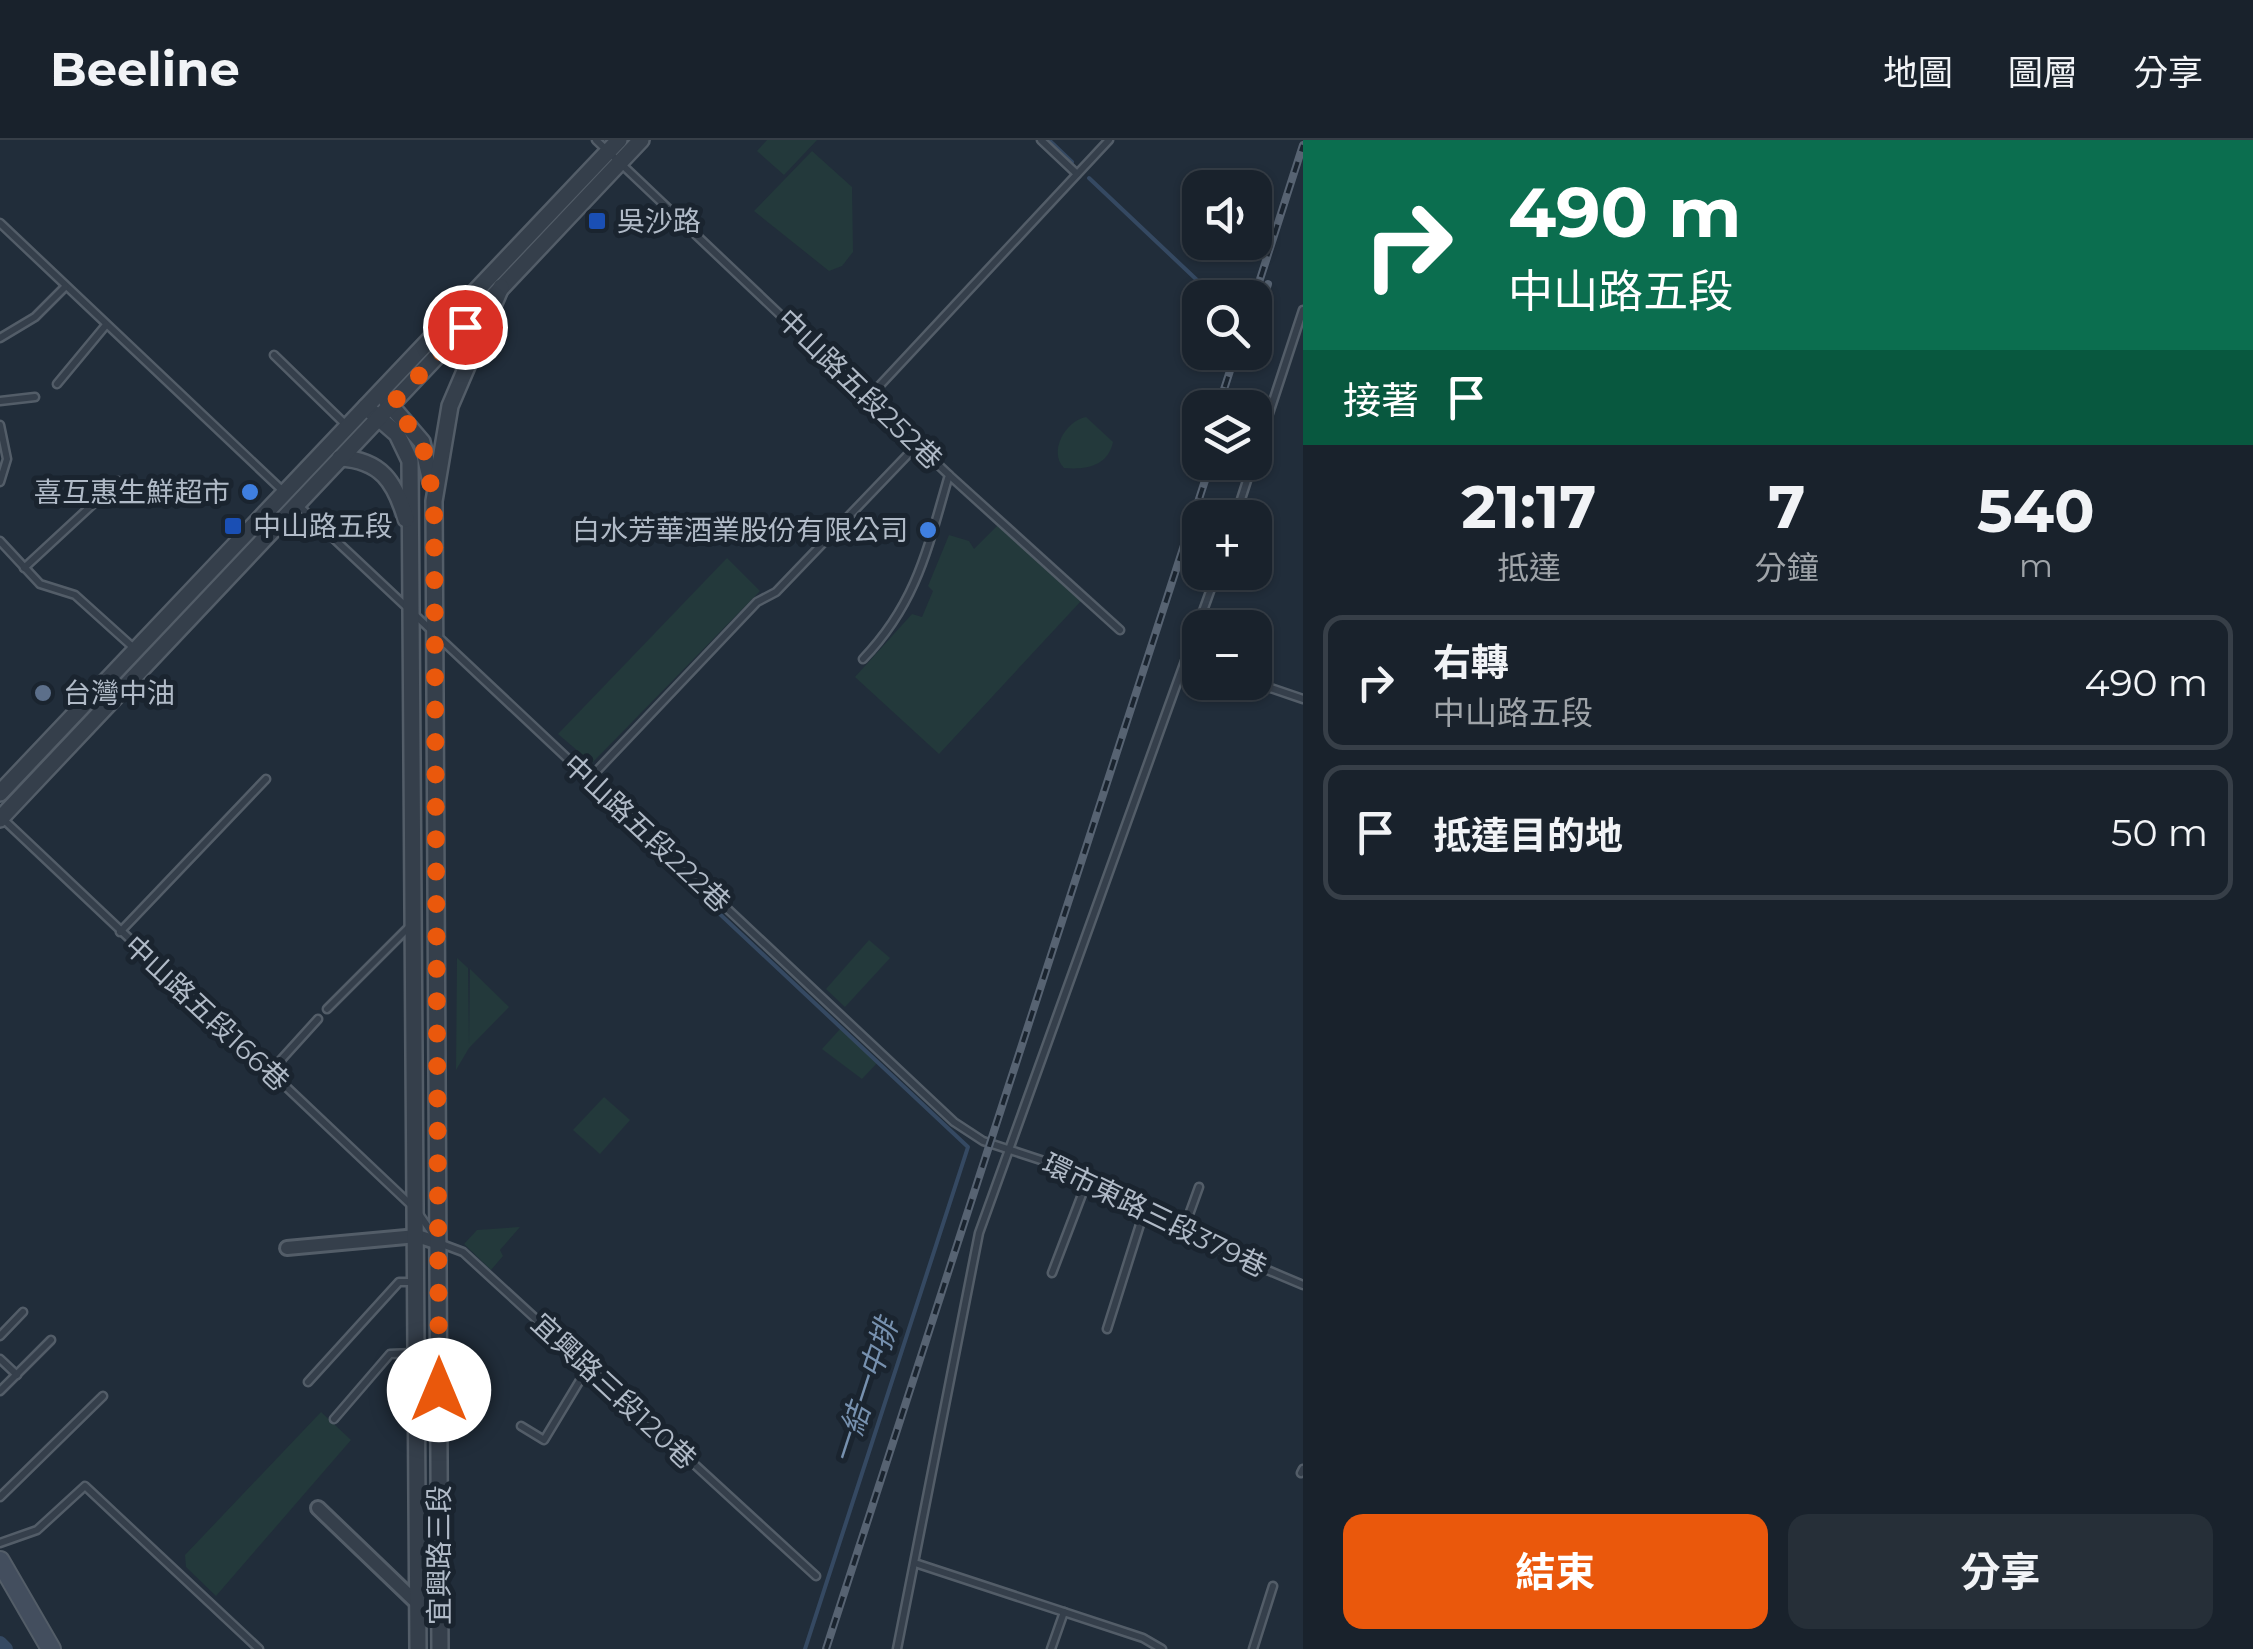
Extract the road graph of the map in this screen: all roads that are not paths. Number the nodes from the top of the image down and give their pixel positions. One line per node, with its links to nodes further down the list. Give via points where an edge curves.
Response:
1 (641, 140): 4 (street)
2 (1040, 140): 5 (lane)
3 (1109, 140): 5 (lane)
4 (611, 148): 8 (street); 15 (street); 17 (lane, 中山路五段252巷)
5 (1077, 174): 17 (lane)
6 (1, 225): 7 (lane, 中山路五段222巷)
7 (66, 286): 10 (lane, 中山路五段222巷); 12 (lane, via 34,318)
8 (501, 288): 21 (street); 30 (street, 宜興路三段, via 450,406)
9 (1303, 310): 11 (lane)
10 (106, 325): 14 (lane); 29 (lane, 中山路五段222巷)
11 (1300, 331): 20 (lane)
12 (0, 338)
13 (274, 355): 23 (lane)
14 (57, 384)
15 (378, 394): 19 (street); 21 (street, 宜興路三段)
16 (35, 396): 18 (lane)
17 (869, 397): 24 (lane, 中山路五段252巷)
18 (0, 401)
19 (366, 407): 21 (street, 宜興路三段); 23 (street)
20 (1272, 410)
21 (387, 411): 25 (street); 30 (street, 宜興路三段, via 422,442); 31 (street, 宜興路三段, via 410,462)
22 (0, 425): 28 (lane, via 7,459)
23 (347, 426): 29 (street)
24 (918, 444): 26 (lane, 中山路五段252巷); 44 (lane)
25 (340, 458): 29 (street); 31 (street, 宜興路三段, via 376,464 388,476)
26 (949, 475): 35 (lane); 38 (lane, 中山路五段252巷, via 918,583 891,630)
27 (118, 481): 33 (lane)
28 (0, 482)
29 (290, 498): 34 (lane, 中山路五段222巷); 37 (street); 39 (street)
30 (434, 501): 36 (street, 宜興路三段)
31 (410, 533): 34 (street, 宜興路三段)
32 (0, 541): 33 (lane)
33 (24, 568): 37 (lane, via 40,584 76,594)
34 (412, 614): 36 (lane, 中山路五段222巷); 47 (street, 宜興路三段)
35 (1120, 630)
36 (434, 633): 44 (lane, 中山路五段222巷); 59 (street, 宜興路三段)
37 (135, 649): 39 (lane); 45 (street)
38 (863, 659)
39 (148, 661): 46 (street)
40 (1182, 677): 52 (lane)
41 (1272, 688): 42 (lane)
42 (1303, 699)
43 (266, 779): 48 (lane)
44 (589, 779): 52 (lane, 中山路五段222巷, via 954,1122)
45 (0, 793)
46 (0, 817): 48 (lane, 中山路五段166巷)
47 (416, 920): 49 (lane); 55 (street, 宜興路三段)
48 (120, 932): 51 (lane, 中山路五段166巷)
49 (327, 1009)
50 (318, 1019): 51 (lane)
51 (270, 1072): 55 (lane, 中山路五段166巷)
52 (1008, 1147): 53 (lane, 環市東路三段379巷); 80 (lane, via 979,1233)
53 (1086, 1184): 56 (lane, 環市東路三段379巷); 61 (lane)
54 (1199, 1187): 57 (lane)
55 (414, 1208): 58 (street, 宜興路三段); 59 (lane, 宜興路三段120巷)
56 (1143, 1215): 57 (lane, 環市東路三段379巷); 65 (lane)
57 (1182, 1234): 63 (lane, 環市東路三段379巷)
58 (417, 1236): 59 (street); 60 (street); 62 (street, 宜興路三段)
59 (439, 1243): 70 (lane, 宜興路三段120巷, via 463,1252); 85 (street, 宜興路三段)
60 (287, 1248)
61 (1052, 1273)
62 (415, 1282): 68 (street, 宜興路三段); 72 (lane, via 399,1282)
63 (1303, 1285)
64 (23, 1312): 66 (lane)
65 (1107, 1328)
66 (0, 1336)
67 (51, 1340): 71 (lane)
68 (416, 1354): 75 (lane, via 390,1354); 84 (street, 宜興路三段)
69 (0, 1359): 71 (lane)
70 (588, 1368): 76 (lane, via 544,1440); 82 (lane, 宜興路三段120巷)
71 (17, 1374): 73 (lane)
72 (308, 1382)
73 (0, 1392)
74 (103, 1396): 77 (lane)
75 (334, 1418)
76 (521, 1426)
77 (0, 1497)
78 (318, 1508): 84 (street)
79 (0, 1542): 88 (lane, via 37,1530 85,1486)
80 (918, 1564): 86 (lane); 91 (lane)
81 (2, 1568): 87 (main road)
82 (816, 1576)
83 (1273, 1586): 94 (lane)
84 (418, 1604): 85 (street); 89 (street, 宜興路三段)
85 (439, 1612): 90 (street, 宜興路三段)
86 (1064, 1612): 92 (lane); 93 (lane)
87 (51, 1649)
88 (259, 1649)
89 (418, 1649)
90 (440, 1649)
91 (897, 1649)
92 (1052, 1649)
93 (1162, 1649)
94 (1253, 1649)

